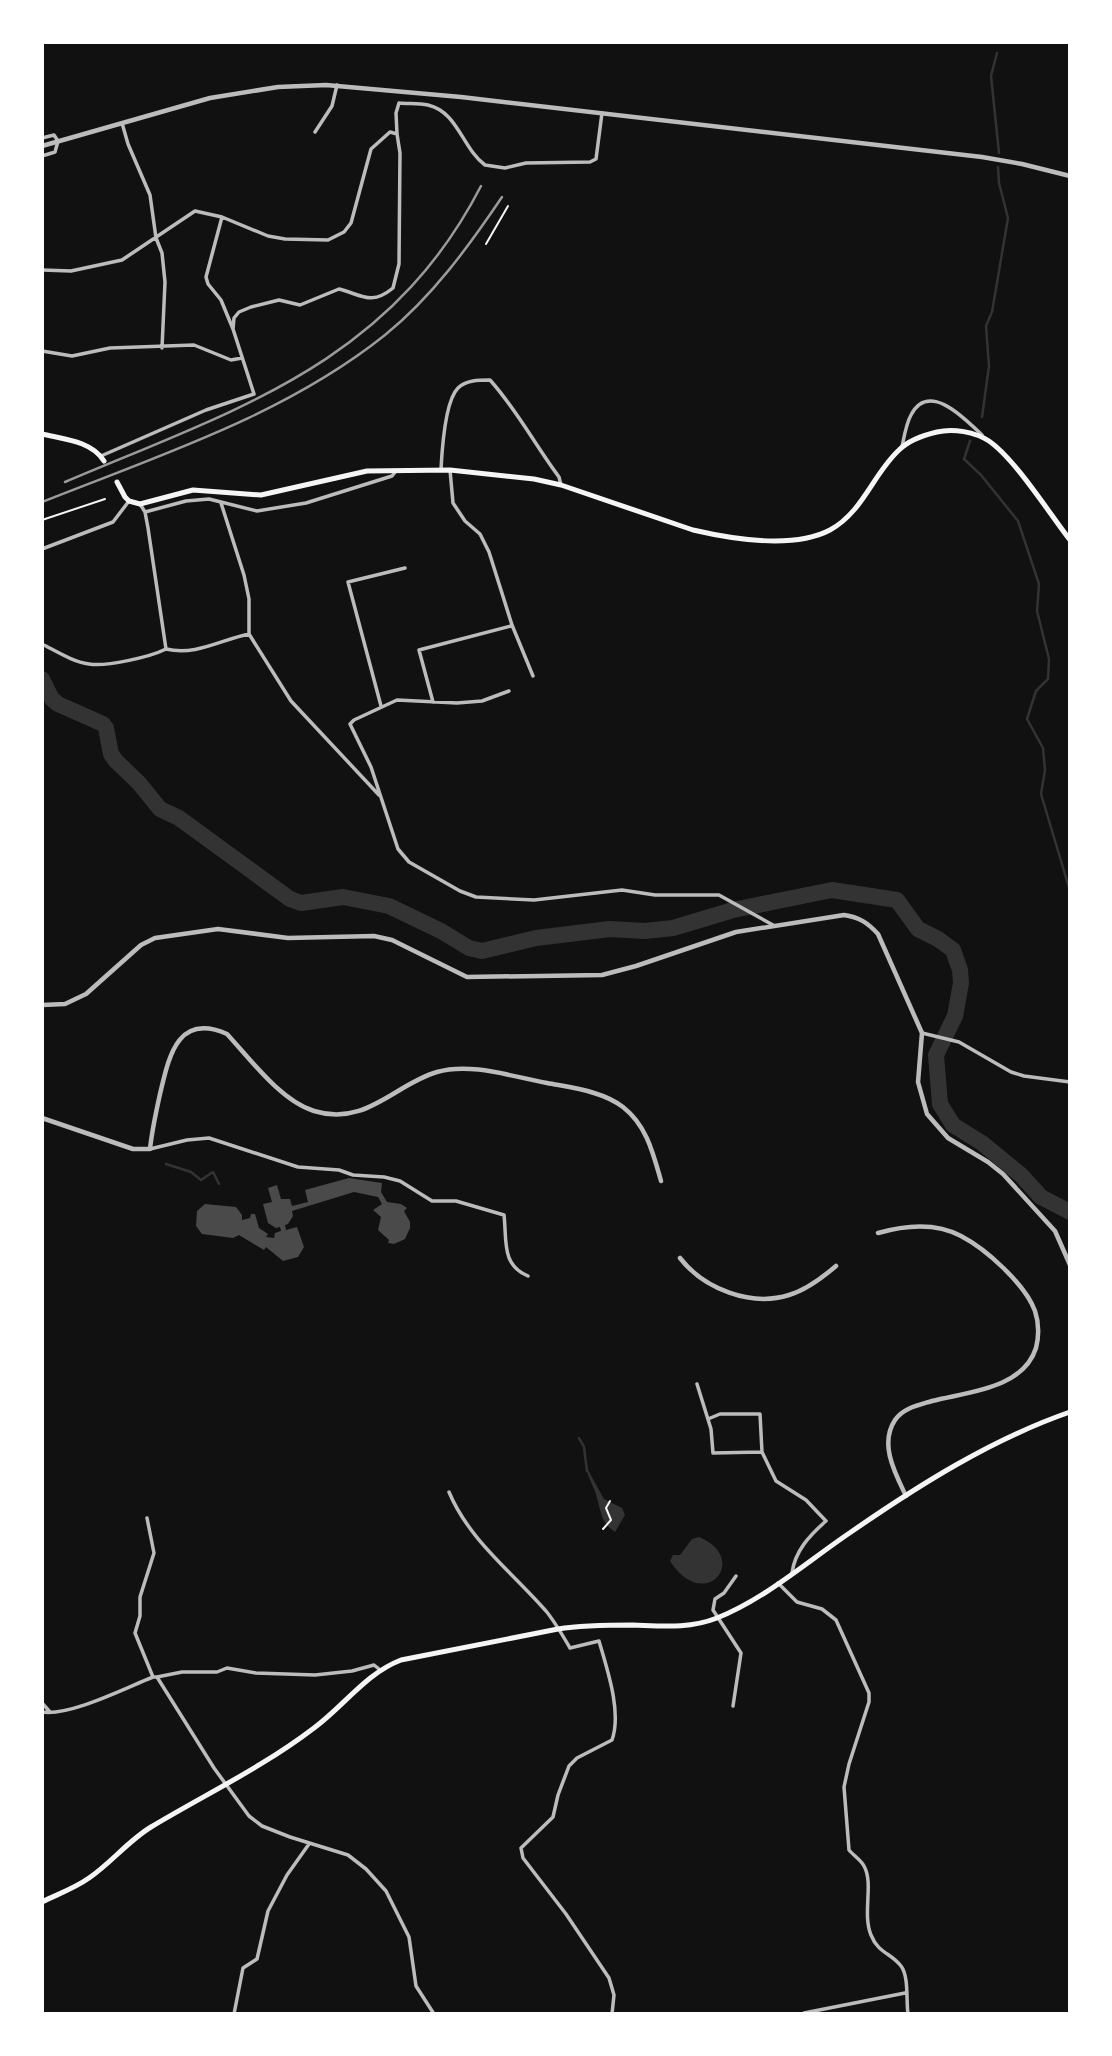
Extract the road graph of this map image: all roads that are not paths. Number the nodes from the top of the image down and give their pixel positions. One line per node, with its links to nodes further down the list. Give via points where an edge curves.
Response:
1 (337, 85): 2 (street); 3 (street, via 239,92); 4 (street, via 332,106)
2 (602, 113): 5 (street, via 598,153 590,162 526,163 505,168 485,165 449,115 428,105 399,103); 10 (street, via 982,157)
3 (122, 122): 7 (street); 12 (street, via 150,195)
4 (315, 132)
5 (397, 134): 11 (street, via 390,132 371,149 351,223 328,240 268,236); 14 (street, via 399,264 393,288 374,298 339,289 300,306 279,300 239,312)
6 (42, 138): 7 (street, via 54,135)
7 (58, 141): 8 (street); 9 (street, via 55,152)
8 (42, 146)
9 (42, 156)
10 (1070, 176)
11 (222, 217): 12 (street, via 195,211); 14 (street, via 206,277)
12 (156, 238): 13 (street, via 122,260 71,271); 15 (street, via 165,282)
13 (42, 270)
14 (233, 329): 17 (street)
15 (162, 348): 16 (street, via 110,348 72,356); 17 (street, via 194,345 231,360)
16 (42, 351)
17 (242, 358): 21 (street, via 254,394 206,410)
18 (42, 434): 21 (main road, via 90,447)
19 (986, 439): 20 (main road, via 955,430 930,433); 20 (street, via 961,414 928,401 911,413); 31 (main road, via 1003,453)
20 (902, 447): 26 (main road, via 844,520 828,531 796,540 693,530)
21 (103, 458)
22 (398, 469): 23 (main road); 28 (street, via 392,475 306,503 257,511); 29 (main road, via 367,471 261,495 193,490)
23 (441, 469): 24 (main road); 26 (street, via 455,392 467,383 490,380 528,429)
24 (450, 470): 26 (main road); 34 (street, via 453,503 489,552)
25 (117, 482): 27 (main road)
26 (561, 485)
27 (129, 501): 29 (main road); 32 (street, via 113,522)
28 (221, 503): 30 (street, via 186,500); 35 (street, via 244,575)
29 (140, 504): 30 (street)
30 (145, 512): 37 (street)
31 (1070, 540)
32 (42, 548)
33 (405, 569): 41 (street, via 348,582)
34 (512, 625): 38 (street); 40 (street, via 419,650)
35 (249, 634): 37 (street, via 208,648); 42 (street, via 291,701)
36 (42, 644): 37 (street, via 95,665)
37 (166, 649)
38 (533, 676)
39 (509, 691): 40 (street, via 482,701)
40 (433, 702): 41 (street, via 397,700)
41 (381, 706): 42 (street, via 350,724)
42 (380, 796): 43 (street, via 403,856 476,897 534,900 622,890 719,895)
43 (773, 925): 44 (street, via 736,932 602,975 484,978 467,977 402,943 374,936 288,938 240,930 200,931 141,945 86,994 65,1004); 45 (street, via 844,915 870,925)
44 (42, 1005)
45 (922, 1033): 46 (street, via 959,1042 1010,1072); 52 (street, via 918,1082 927,1114 948,1138 1003,1174 1055,1231)
46 (1070, 1082)
47 (42, 1118): 48 (street, via 133,1149)
48 (150, 1149): 49 (street, via 171,1049 184,1034 214,1028 227,1034 290,1099 315,1112 372,1107 425,1076 454,1069 594,1093 622,1107 643,1129); 54 (street, via 209,1138 298,1167 400,1181 432,1201 456,1201 504,1215 509,1260 516,1271)
49 (661, 1181)
50 (878, 1233): 60 (street, via 927,1226 974,1243 1027,1295 1039,1329 1028,1364 1010,1379 913,1407 895,1419 887,1444)
51 (680, 1258): 53 (street, via 696,1276 715,1287 760,1298 789,1295)
52 (1070, 1265)
53 (836, 1266)
54 (528, 1276)
55 (697, 1384): 57 (street)
56 (1070, 1412): 60 (main road, via 1006,1439)
57 (708, 1419): 58 (street, via 713,1454); 58 (street, via 719,1414 760,1415)
58 (762, 1452): 62 (street, via 775,1481 806,1500 826,1521 808,1536)
59 (449, 1492): 66 (street, via 477,1540)
60 (906, 1496): 62 (main road)
61 (147, 1518): 68 (street, via 153,1553 135,1633)
62 (792, 1573): 64 (main road)
63 (736, 1576): 65 (street, via 715,1599 713,1610)
64 (778, 1583): 65 (main road); 76 (street, via 797,1602 822,1609 836,1620 869,1693 844,1787 849,1850 867,1875 870,1934 884,1954 900,1964)
65 (718, 1618): 66 (main road, via 687,1626); 70 (street, via 741,1653)
66 (558, 1629): 67 (main road, via 401,1660); 80 (street, via 570,1648 598,1641 609,1673 617,1727 612,1740 569,1766 553,1817 521,1848 523,1858 609,1978 614,1995)
67 (379, 1669): 68 (street, via 374,1665 302,1675 228,1668); 73 (main road, via 317,1726)
68 (155, 1677): 72 (street); 73 (street)
69 (42, 1703): 72 (street)
70 (733, 1706)
71 (42, 1712): 72 (street)
72 (51, 1713)
73 (226, 1786): 74 (street, via 262,1826); 75 (main road, via 149,1828 91,1877)
74 (309, 1844): 78 (street, via 268,1911 257,1959 243,1968); 79 (street, via 348,1855 386,1891 409,1937 416,1986)
75 (42, 1902)
76 (905, 1993): 77 (street); 81 (street)
77 (804, 2013)
78 (234, 2014)
79 (435, 2014)
80 (612, 2014)
81 (908, 2014)

